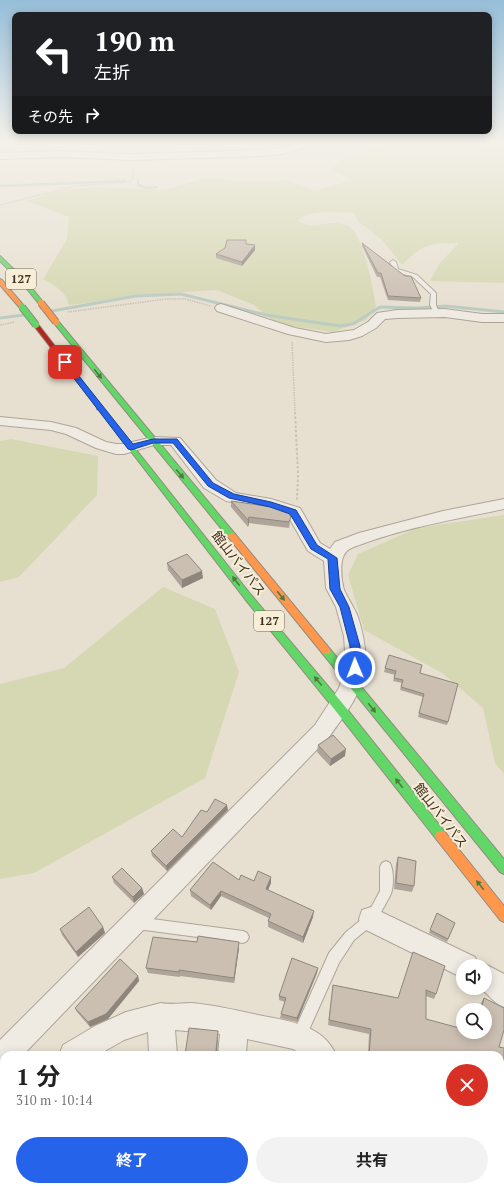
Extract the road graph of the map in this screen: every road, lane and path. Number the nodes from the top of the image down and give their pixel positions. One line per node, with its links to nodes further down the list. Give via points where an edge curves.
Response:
1 (34, 197): 2 (path)
2 (0, 205)
3 (0, 258): 15 (highway, 館山バイパス / 127, one-way to 15, bridge, via 25,283)
4 (393, 262): 7 (lane, via 396,270 415,276 434,294)
5 (0, 280): 16 (highway, 館山バイパス / 127, bridge)
6 (221, 308): 8 (path, via 185,299 166,299); 13 (street)
7 (435, 310): 9 (street, via 482,318); 13 (street, via 381,316 358,333 338,338)
8 (63, 313)
9 (504, 318)
10 (0, 322): 12 (path)
11 (18, 322): 12 (path)
12 (1, 325)
13 (292, 331): 18 (path, via 298,474)
14 (0, 421): 16 (street, via 51,426 71,431 101,445)
15 (153, 441): 16 (street); 18 (street, via 175,441 210,484 232,497 271,504); 20 (highway, 館山バイパス / 127, one-way to 20)
16 (131, 447): 21 (highway, 館山バイパス / 127, one-way to 16, via 248,597)
17 (504, 504): 19 (street, via 444,516 365,537 341,546)
18 (294, 512): 19 (street, via 314,547)
19 (333, 558): 20 (street, via 335,589 344,607 355,646)
20 (352, 684): 21 (street); 23 (highway, 館山バイパス / 127, one-way to 23)
21 (339, 707): 24 (highway, 館山バイパス / 127, one-way to 21); 26 (street, via 322,731)
22 (386, 867): 25 (lane, via 386,892)
23 (504, 868)
24 (504, 916)
25 (371, 919): 28 (street); 33 (lane, via 350,936 334,958)
26 (133, 922): 27 (lane); 34 (street)
27 (243, 937)
28 (456, 961)
29 (492, 981): 30 (street)
30 (504, 994)
31 (161, 1016): 32 (street); 35 (street, via 112,1030); 36 (street)
32 (234, 1023): 33 (street); 37 (street)
33 (299, 1038): 38 (street)
34 (8, 1051)
35 (79, 1051)
36 (163, 1051)
37 (232, 1051)
38 (318, 1051)

